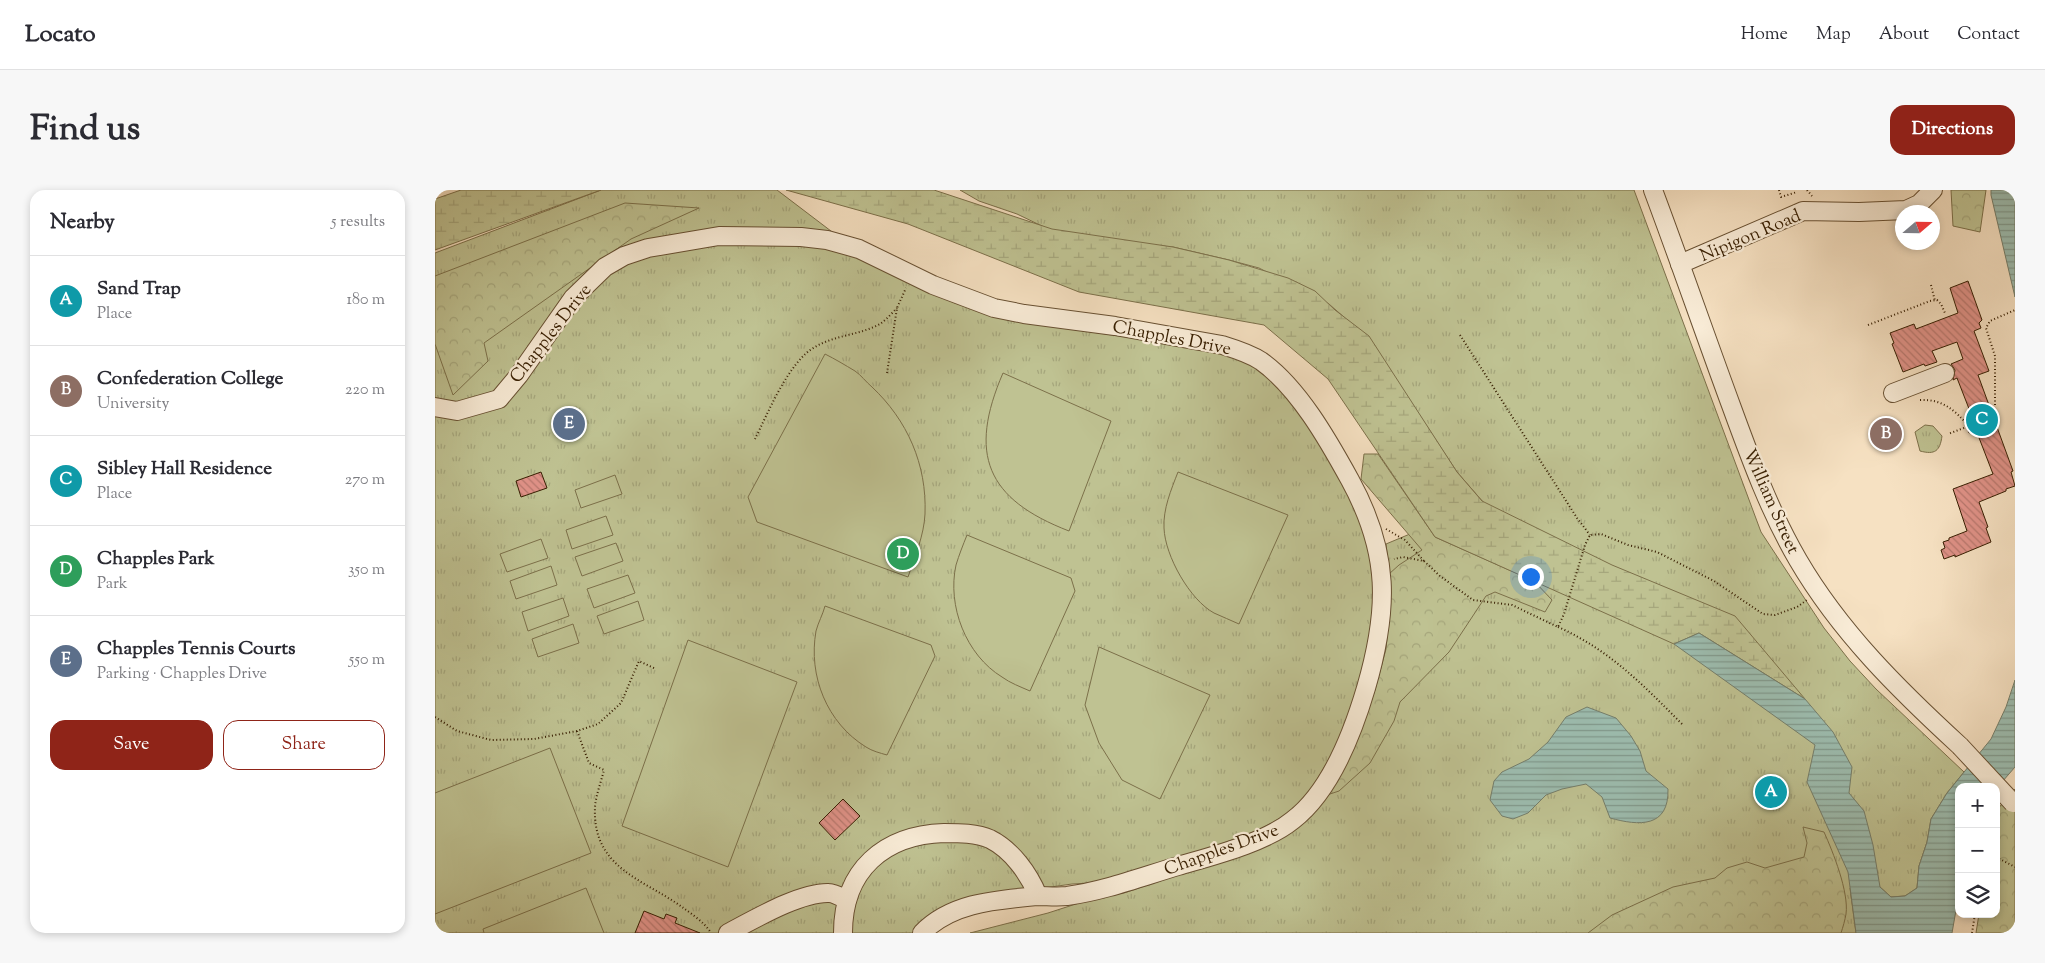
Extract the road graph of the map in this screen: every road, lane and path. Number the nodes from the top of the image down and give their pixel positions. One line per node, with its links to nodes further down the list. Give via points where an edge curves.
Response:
1 (1653, 190): 5 (street, William Street)
2 (1779, 190): 4 (path, via 1781,197)
3 (1933, 190): 5 (street, Nipigon Road, via 1919,204 1905,210 1803,210)
4 (1797, 192)
5 (1680, 264): 26 (street, William Street, via 1757,475 1788,542)
6 (912, 274): 9 (path); 19 (street, Chapples Drive, via 859,249 801,237 719,236 648,248 605,267 578,293 499,399 457,411); 22 (street, Chapples Drive, via 994,308 1205,341 1259,359 1291,389 1315,422 1347,474)
7 (1931, 284): 8 (path)
8 (1935, 300): 11 (path); 12 (path)
9 (897, 308): 14 (path); 21 (path, via 882,323 813,347 793,368)
10 (2015, 310): 18 (path, via 1990,321 1986,328 1995,356)
11 (1945, 313)
12 (1868, 325)
13 (1460, 335): 23 (path)
14 (887, 373)
15 (1945, 373): 16 (street)
16 (1893, 393)
17 (1914, 400): 20 (path, via 1931,399 1947,404 1969,426)
18 (1995, 405)
19 (435, 407)
20 (1948, 434)
21 (755, 440)
22 (1370, 524): 24 (path, via 1405,540); 25 (street, Chapples Drive)
23 (1590, 535): 26 (path, via 1601,534 1627,545 1657,552 1714,581 1763,614 1775,615 1797,607); 27 (path)
24 (1424, 561): 25 (path, via 1403,557); 27 (path, via 1473,600 1511,605)
25 (1380, 562): 35 (street, Chapples Drive, via 1383,587 1380,628 1372,667 1347,742 1307,808 1275,832 1206,857 1108,887 1066,896)
26 (1819, 592): 32 (street, William Street, bridge, via 1859,646 1960,746)
27 (1558, 627): 30 (path, via 1578,636 1623,666)
28 (656, 669): 31 (path, via 639,661 621,703 598,724)
29 (435, 716): 31 (path, via 457,731 491,740 535,740)
30 (1683, 725)
31 (577, 731): 38 (path, via 589,763 604,770 595,807 598,836 609,858 634,879 692,914)
32 (2014, 805)
33 (2000, 859): 34 (path)
34 (2015, 867)
35 (1038, 896): 36 (street, via 1032,880 1021,866 990,839 946,833 917,837 879,852 861,870); 41 (street, Chapples Drive, via 965,906 945,915)
36 (847, 900): 39 (street, via 830,893 809,896 763,914); 40 (street)
37 (1974, 918): 42 (path)
38 (711, 933)
39 (728, 933)
40 (843, 933)
41 (922, 933)
42 (1972, 933)

